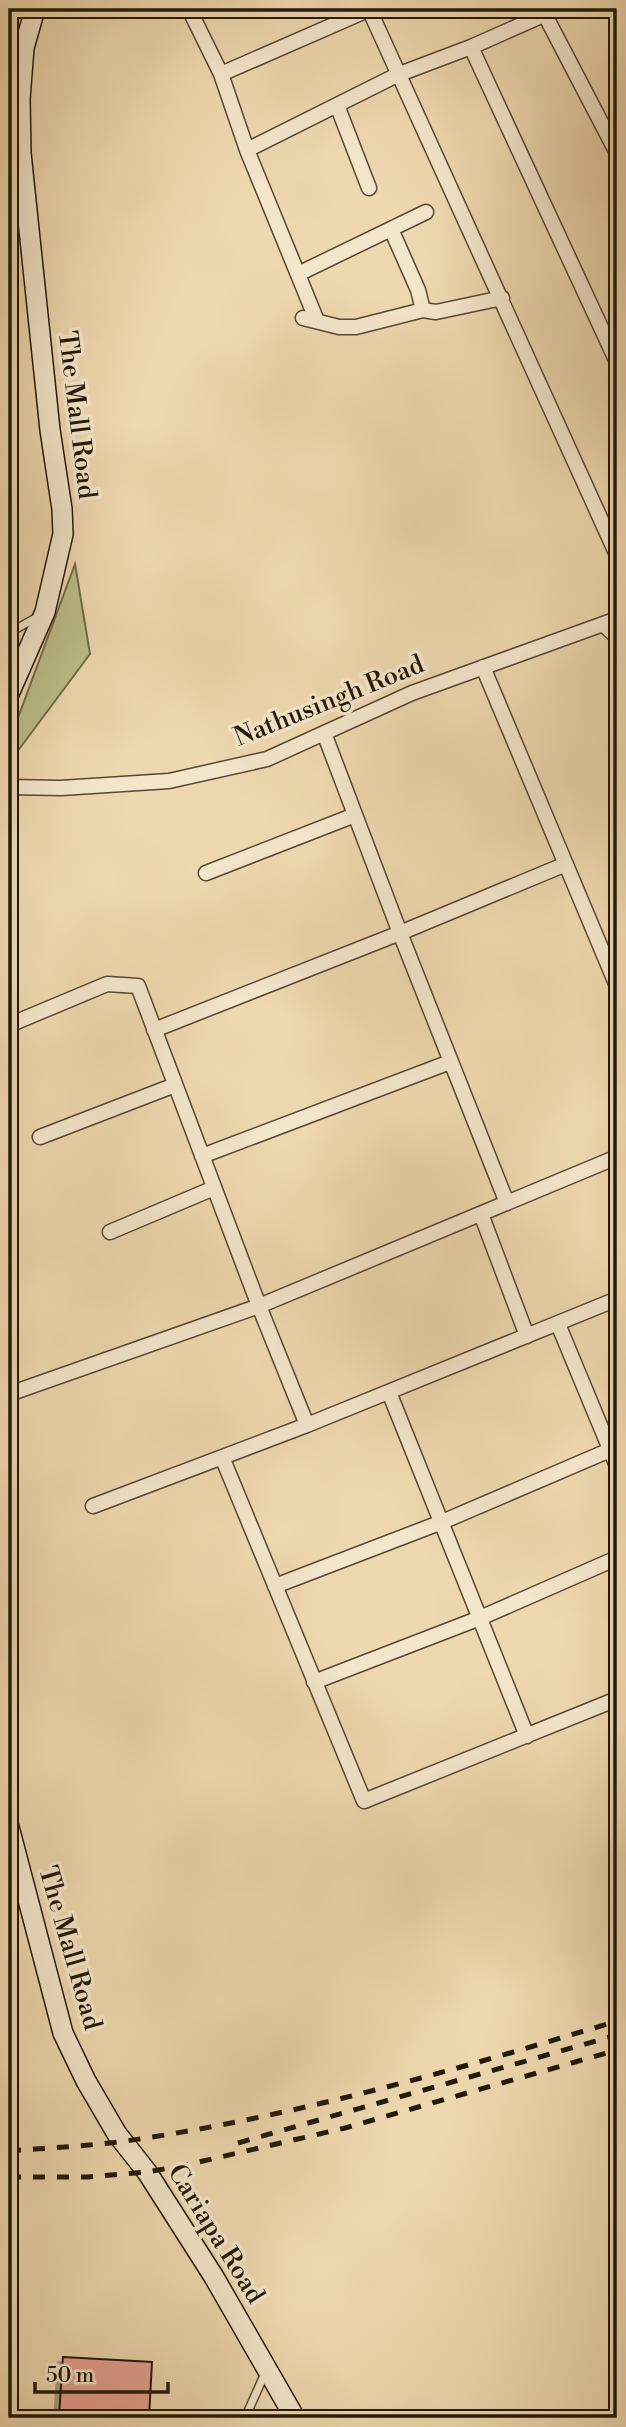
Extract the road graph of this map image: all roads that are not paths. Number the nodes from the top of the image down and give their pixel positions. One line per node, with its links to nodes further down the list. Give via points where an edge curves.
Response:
1 (35, 9): 19 (street, The Mall Road, via 24,48 21,153 63,534)
2 (188, 9): 6 (street)
3 (369, 9): 6 (street); 7 (street)
4 (551, 12): 5 (street); 10 (street)
5 (471, 47): 7 (street); 17 (street)
6 (221, 74): 9 (street)
7 (397, 75): 8 (street); 15 (street)
8 (337, 104): 9 (street); 11 (street)
9 (247, 150): 14 (street)
10 (617, 153)
11 (369, 188)
12 (426, 212): 13 (street)
13 (391, 229): 14 (street); 16 (street)
14 (298, 274): 16 (street, via 310,319 356,327)
15 (502, 298): 16 (street, via 436,312); 18 (street)
16 (423, 310)
17 (617, 362)
18 (617, 555)
19 (45, 612): 21 (lane); 24 (street, The Mall Road)
20 (611, 622): 22 (street); 23 (street, Nathusingh Road)
21 (9, 633)
22 (617, 637)
23 (483, 667): 25 (street, Nathusingh Road); 28 (street)
24 (9, 694)
25 (324, 733): 26 (street, Nathusingh Road, via 267,759 169,781); 27 (street)
26 (9, 787)
27 (355, 815): 29 (street); 30 (street)
28 (566, 864): 30 (street); 31 (street)
29 (206, 873)
30 (400, 933): 33 (street); 34 (street)
31 (617, 986)
32 (9, 1025): 33 (street, via 107,984 138,986)
33 (155, 1030): 35 (street)
34 (450, 1062): 37 (street); 40 (street)
35 (175, 1085): 36 (street); 37 (street)
36 (40, 1137)
37 (202, 1156): 39 (street)
38 (617, 1157): 40 (street)
39 (214, 1188): 42 (street); 44 (street)
40 (507, 1203): 41 (street)
41 (481, 1214): 44 (street); 46 (street)
42 (110, 1232)
43 (617, 1300): 45 (street)
44 (259, 1306): 48 (street); 49 (street)
45 (558, 1324): 46 (street); 50 (street)
46 (527, 1336): 47 (street)
47 (389, 1392): 49 (street); 54 (street)
48 (9, 1394)
49 (307, 1425): 51 (street)
50 (614, 1449): 52 (street); 54 (street)
51 (222, 1457): 53 (street); 56 (street)
52 (617, 1466)
53 (93, 1506)
54 (442, 1522): 56 (street); 57 (street)
55 (617, 1558): 57 (street)
56 (275, 1586): 58 (street)
57 (480, 1618): 58 (street); 60 (street)
58 (314, 1682): 60 (street, via 364,1801)
59 (617, 1699): 60 (street)
60 (527, 1736)
61 (9, 1827): 62 (street, The Mall Road, via 63,2033)
62 (86, 2081): 63 (street, Cariapa Road)
63 (267, 2369): 64 (lane); 65 (street, Cariapa Road)
64 (245, 2418)
65 (295, 2418)

